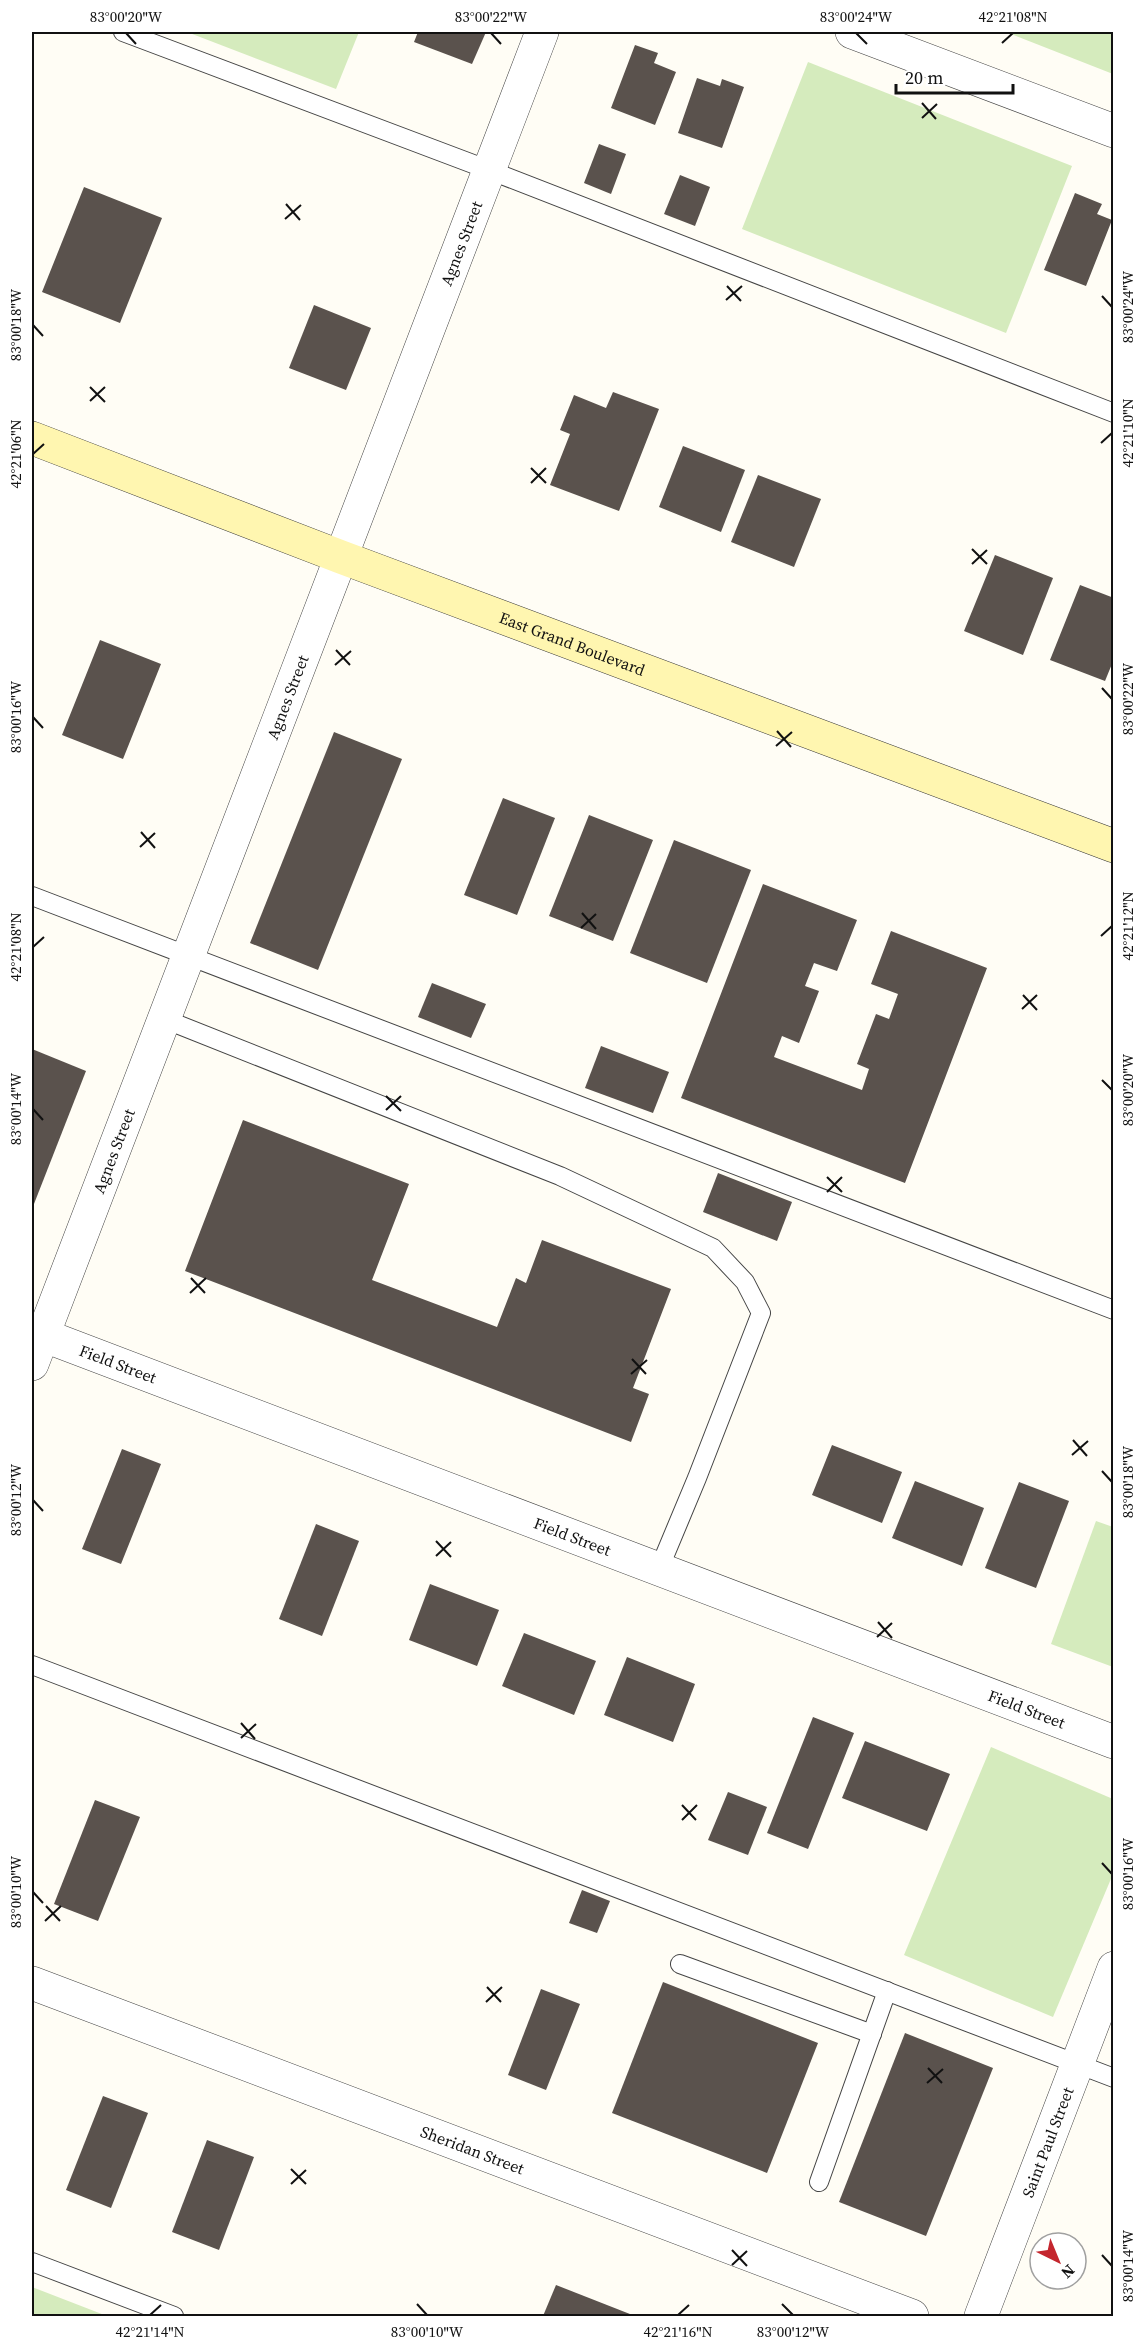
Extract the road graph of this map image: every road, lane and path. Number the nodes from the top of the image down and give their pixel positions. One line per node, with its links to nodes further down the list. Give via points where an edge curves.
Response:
1 (123, 32): 5 (lane)
2 (542, 32): 5 (street, Agnes Street)
3 (852, 32): 4 (street)
4 (1113, 131)
5 (489, 170): 6 (lane); 8 (street, Agnes Street)
6 (1113, 413)
7 (32, 438): 8 (main road, East Grand Boulevard)
8 (341, 557): 9 (main road, East Grand Boulevard); 11 (street, Agnes Street)
9 (1113, 846)
10 (32, 896): 11 (lane)
11 (188, 957): 12 (street, Agnes Street); 13 (lane)
12 (164, 1018): 14 (street, Agnes Street); 15 (lane, via 560,1176 713,1248 745,1282 761,1313)
13 (1113, 1310)
14 (35, 1343): 15 (street, Field Street)
15 (659, 1569): 17 (street, Field Street)
16 (32, 1665): 21 (lane)
17 (1113, 1742)
18 (680, 1964): 22 (lane)
19 (1113, 1968): 23 (street, Saint Paul Street)
20 (32, 1983): 28 (street, Sheridan Street)
21 (887, 1991): 22 (lane); 23 (lane)
22 (872, 2034): 25 (lane)
23 (1077, 2064): 24 (lane); 29 (street, Saint Paul Street)
24 (1113, 2078)
25 (819, 2182)
26 (32, 2262): 27 (lane)
27 (174, 2316)
28 (912, 2316)
29 (981, 2316)

